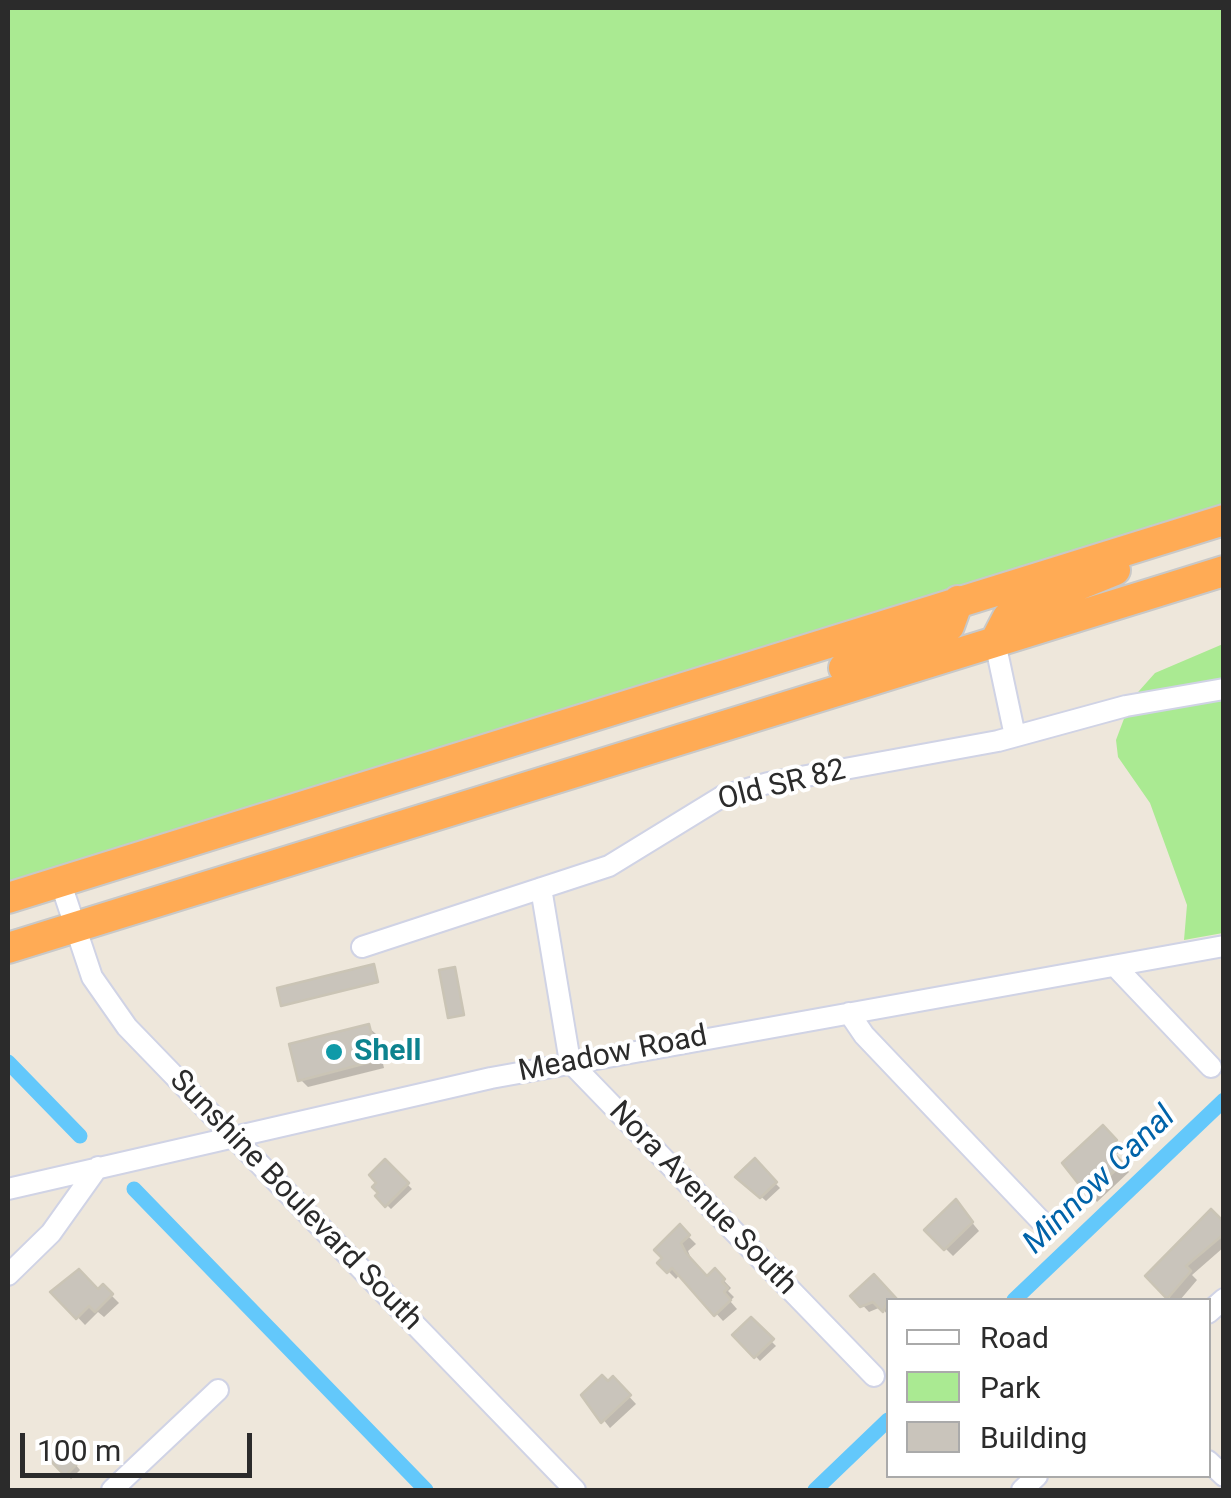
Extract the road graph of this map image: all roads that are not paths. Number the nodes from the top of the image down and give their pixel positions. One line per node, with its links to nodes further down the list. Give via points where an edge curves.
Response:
1 (1224, 520): 4 (highway)
2 (1224, 538): 5 (highway, via 1110,572 1021,608)
3 (1224, 571): 5 (highway)
4 (958, 601): 8 (highway, via 949,626 919,641 699,712); 9 (highway)
5 (995, 642): 7 (street); 8 (highway)
6 (1224, 689): 7 (street, Old SR 82)
7 (1015, 736): 10 (street, Old SR 82, via 723,796 609,866)
8 (659, 744): 12 (highway)
9 (60, 882): 11 (highway); 12 (street, Sunshine Boulevard South)
10 (541, 888): 13 (street, Old SR 82); 18 (street)
11 (8, 898)
12 (75, 927): 15 (highway); 20 (street, Sunshine Boulevard South, via 92,977 114,1010)
13 (362, 946)
14 (1224, 946): 16 (street, Meadow Road)
15 (8, 948)
16 (1115, 966): 17 (street, Meadow Road); 19 (street)
17 (849, 1012): 18 (street, Meadow Road); 23 (street)
18 (570, 1062): 20 (street, Meadow Road); 25 (street, Nora Avenue South)
19 (1211, 1068)
20 (232, 1135): 21 (street, Meadow Road); 28 (street, Sunshine Boulevard South)
21 (98, 1167): 22 (street, Meadow Road); 24 (street, via 51,1234)
22 (8, 1190)
23 (1040, 1220)
24 (8, 1275)
25 (874, 1376)
26 (218, 1390): 27 (street)
27 (112, 1490)
28 (575, 1490)

